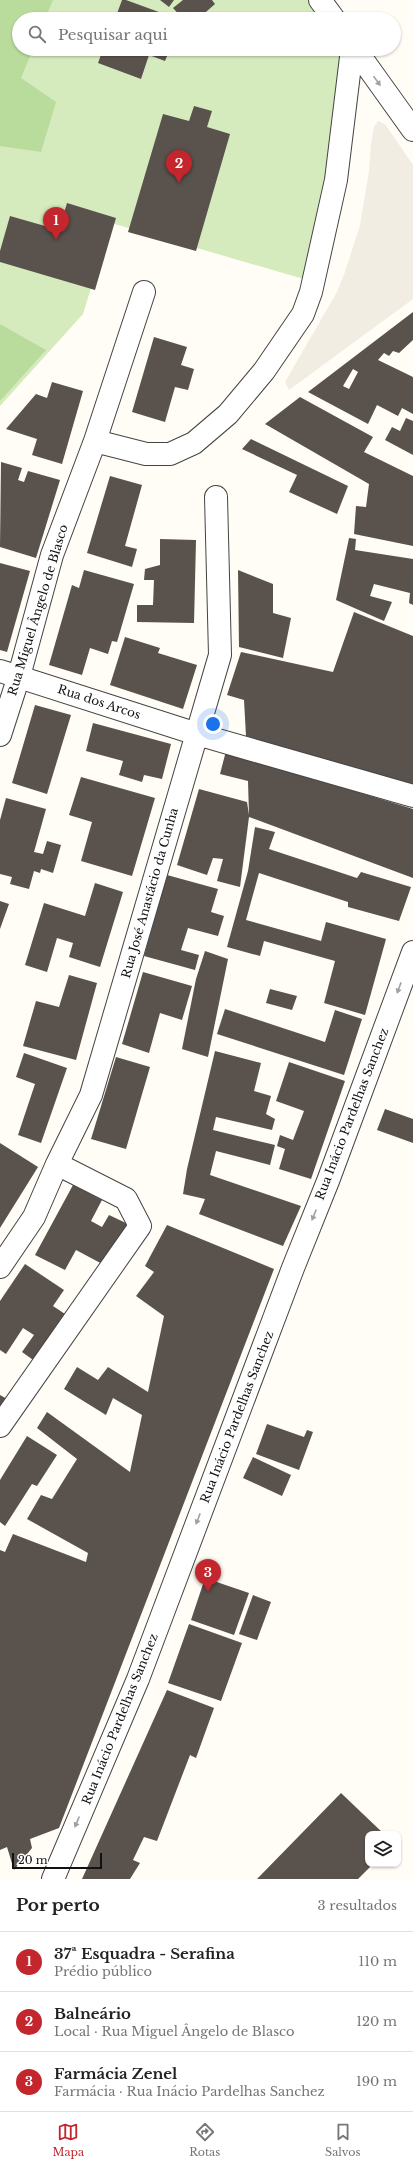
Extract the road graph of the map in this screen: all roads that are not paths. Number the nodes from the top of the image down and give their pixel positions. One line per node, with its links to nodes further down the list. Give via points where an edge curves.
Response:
1 (320, 0): 2 (street)
2 (329, 12)
3 (353, 56): 7 (street, via 336,180 311,292 303,314 260,376 228,414 194,443 170,454 146,454)
4 (359, 56): 5 (street, one-way to 5)
5 (413, 130)
6 (144, 292): 7 (street, Rua Miguel Ângelo de Blasco)
7 (95, 441): 9 (street, Rua Miguel Ângelo de Blasco)
8 (216, 497): 10 (street, Rua José Anastácio da Cunha, via 220,655)
9 (9, 674): 10 (street, Rua dos Arcos); 11 (street, Rua Miguel Ângelo de Blasco)
10 (197, 734): 12 (street, Rua dos Arcos); 14 (street, Rua José Anastácio da Cunha, via 90,1095)
11 (0, 735)
12 (413, 796)
13 (413, 952): 17 (street, Rua Inácio Pardelhas Sanchez, one-way to 17, via 138,1679)
14 (57, 1164): 15 (street, Rua José Anastácio da Cunha, via 34,1217); 16 (street, via 126,1199 140,1226)
15 (0, 1267)
16 (0, 1426)
17 (53, 1879)

